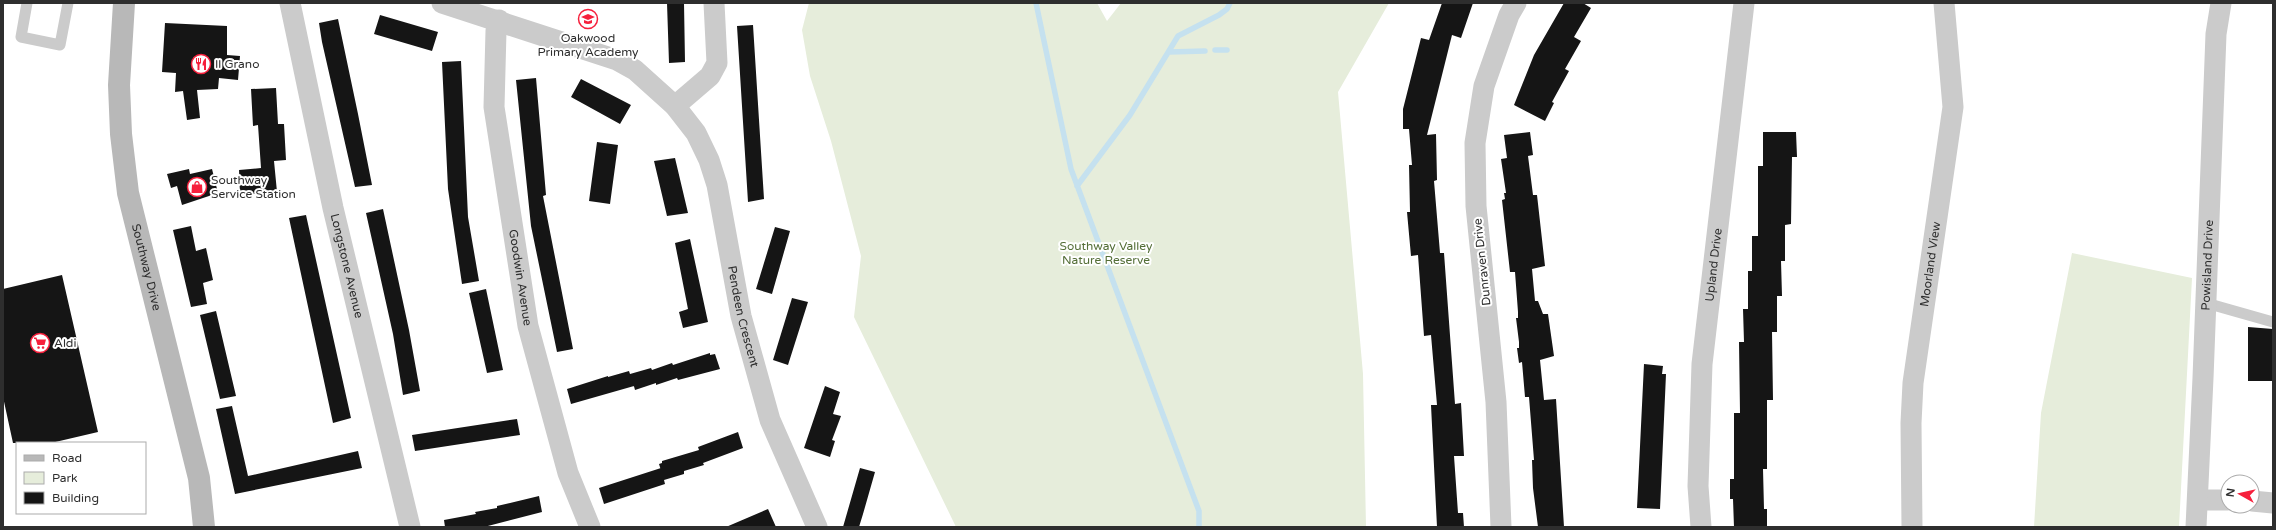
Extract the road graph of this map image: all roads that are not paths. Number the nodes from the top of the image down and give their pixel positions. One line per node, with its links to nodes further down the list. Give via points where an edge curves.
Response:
1 (27, 3): 2 (lane, via 21,37 60,45)
2 (68, 3)
3 (124, 3): 19 (street, Southway Drive, via 119,85 121,134 128,193 197,470)
4 (290, 3): 20 (street, Longstone Avenue, via 333,208)
5 (442, 3): 11 (street, Pendeen Crescent)
6 (714, 3): 12 (street, via 717,62 710,76)
7 (1516, 3): 23 (street, Dunraven Drive, via 1509,15 1484,86 1474,143 1476,206 1496,402)
8 (1744, 3): 24 (street, Upland Drive, via 1702,364 1698,486)
9 (1944, 3): 25 (street, Moorland View, via 1953,107 1913,383)
10 (2221, 3): 13 (street, Powisland Drive, via 2216,34)
11 (499, 20): 12 (street, Pendeen Crescent, via 617,60 635,70); 21 (street, Goodwin Avenue, via 496,31 494,107 528,326 566,467)
12 (675, 106): 22 (street, Pendeen Crescent, via 696,133 711,164 741,316 770,420)
13 (2206, 303): 14 (lane); 15 (street, Powisland Drive)
14 (2273, 322)
15 (2198, 500): 16 (street); 26 (street, Powisland Drive)
16 (2220, 500)
17 (2260, 502): 18 (street)
18 (2273, 503)
19 (204, 527)
20 (410, 527)
21 (590, 527)
22 (817, 527)
23 (1502, 527)
24 (1701, 527)
25 (1912, 527)
26 (2196, 527)

